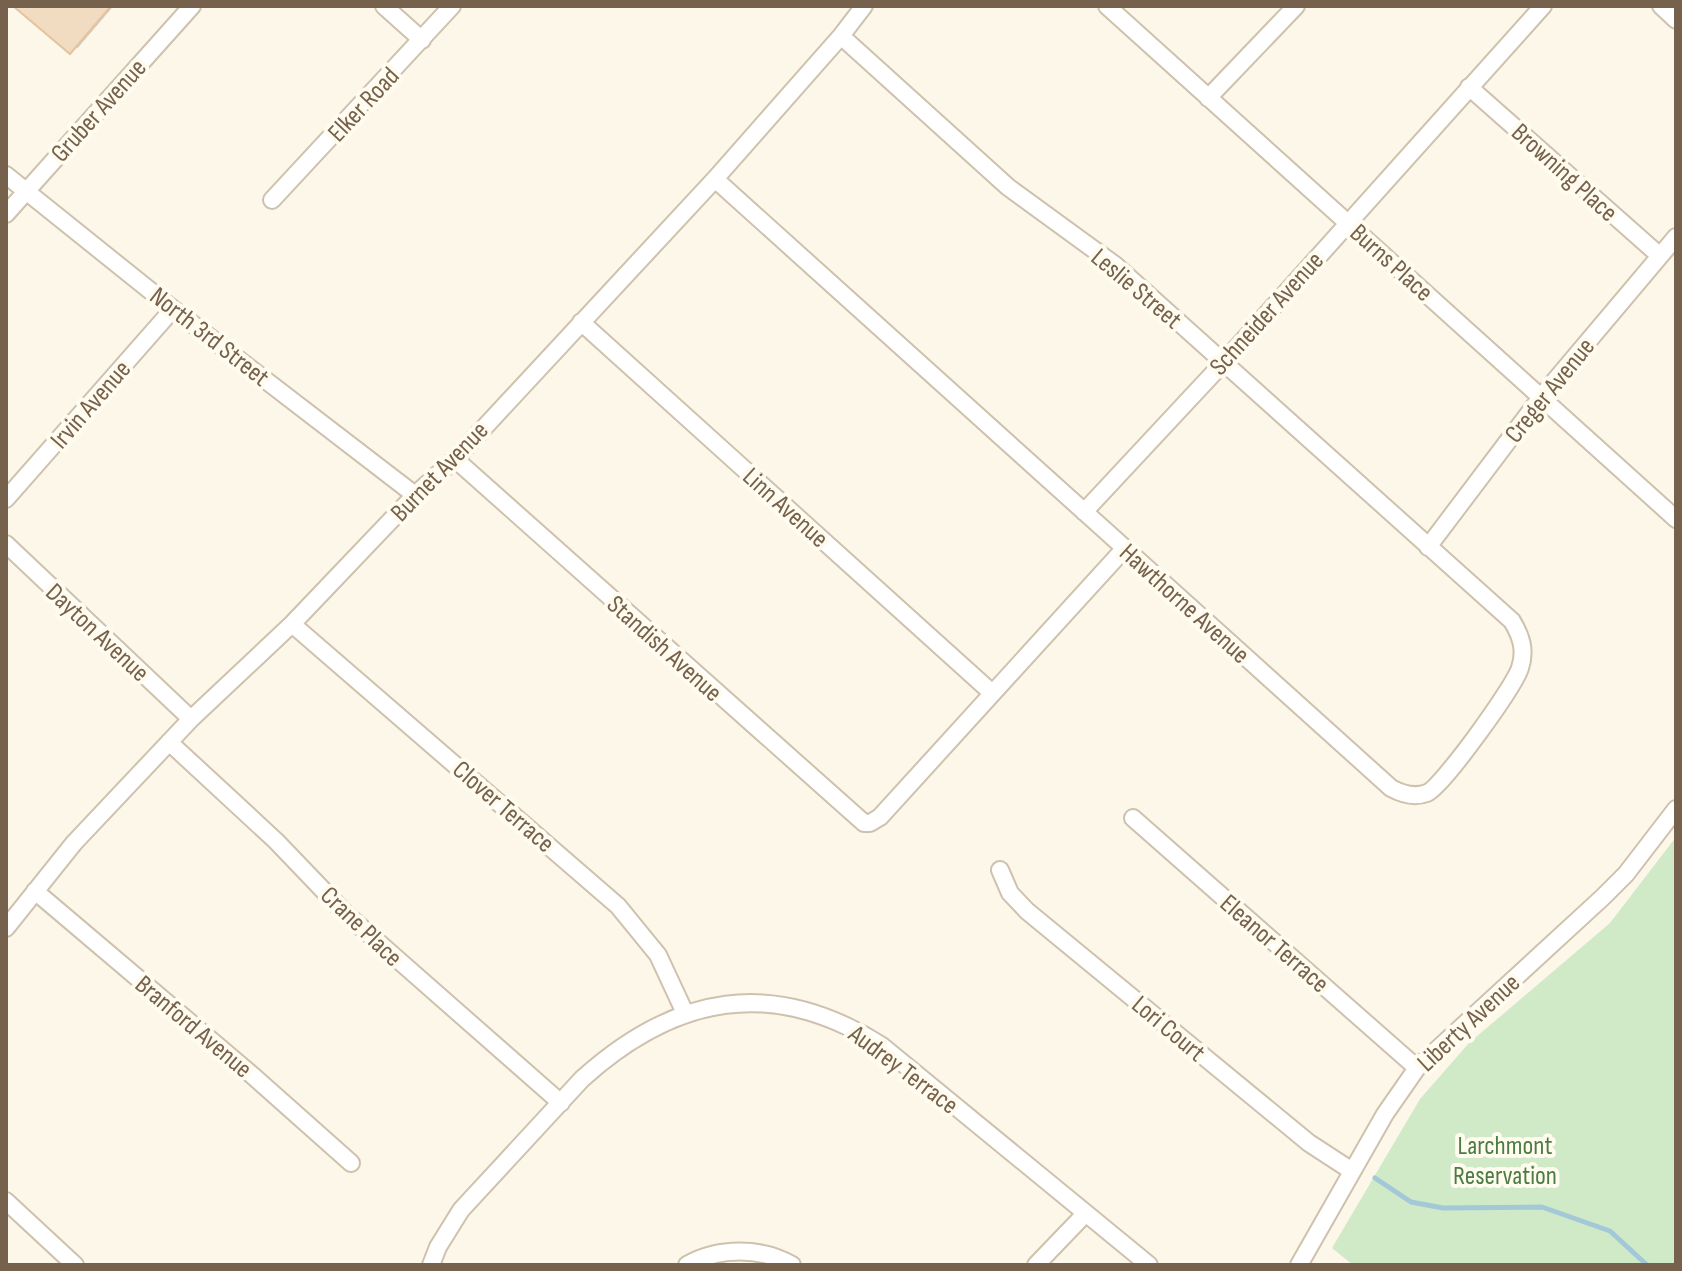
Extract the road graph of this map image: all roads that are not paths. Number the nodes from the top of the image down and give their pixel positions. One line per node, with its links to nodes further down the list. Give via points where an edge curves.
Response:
1 (192, 6): 16 (street, Gruber Avenue)
2 (384, 6): 11 (street)
3 (452, 6): 11 (street, Elker Road)
4 (864, 6): 10 (street, Burnet Avenue)
5 (1107, 6): 13 (street, Burns Place)
6 (1296, 6): 13 (street)
7 (1543, 6): 12 (street, Schneider Avenue)
8 (1661, 6): 9 (street)
9 (1676, 20)
10 (841, 36): 15 (street, Burnet Avenue); 24 (street, Leslie Street, via 1008,187 1115,265)
11 (422, 40): 17 (street, Elker Road)
12 (1469, 87): 19 (street, Schneider Avenue); 21 (street, Browning Place)
13 (1208, 98): 19 (street, Burns Place)
14 (6, 175): 16 (street, North 3rd Street)
15 (715, 179): 23 (street, Burnet Avenue); 29 (street, Hawthorne Avenue)
16 (26, 191): 18 (street, Gruber Avenue); 22 (street, North 3rd Street)
17 (272, 200)
18 (6, 214)
19 (1347, 222): 24 (street, Schneider Avenue); 25 (street, Burns Place)
20 (1676, 237): 21 (street, Creger Avenue)
21 (1660, 256): 25 (street, Creger Avenue)
22 (173, 309): 27 (street, North 3rd Street); 28 (street, Irvin Avenue)
23 (581, 322): 26 (street, Burnet Avenue); 35 (street, Linn Avenue)
24 (1223, 363): 29 (street, Schneider Avenue); 32 (street, Leslie Street)
25 (1542, 396): 30 (street, Burns Place); 32 (street, Creger Avenue)
26 (455, 459): 27 (street, Burnet Avenue); 35 (street, Standish Avenue, via 864,823 880,817)
27 (415, 495): 34 (street, Burnet Avenue)
28 (6, 499)
29 (1084, 512): 33 (street, Hawthorne Avenue)
30 (1676, 519)
31 (6, 544): 36 (street, Dayton Avenue)
32 (1428, 547): 33 (street, Hawthorne Avenue, via 1512,621 1523,649 1514,681 1439,786 1410,795 1391,788)
33 (1125, 548): 35 (street)
34 (292, 624): 36 (street, Burnet Avenue); 43 (street, Clover Terrace, via 618,906 658,955)
35 (991, 692)
36 (191, 719): 37 (street, Burnet Avenue)
37 (169, 742): 41 (street, Burnet Avenue); 45 (street, Crane Place, via 356,923)
38 (1676, 809): 44 (street, Liberty Avenue, via 1626,874)
39 (1133, 818): 44 (street, Eleanor Terrace)
40 (1000, 870): 47 (street, Lori Court, via 1010,893 1027,911 1309,1143)
41 (35, 891): 42 (street, Burnet Avenue); 46 (street, Branford Avenue)
42 (6, 928)
43 (685, 1013): 45 (street, Audrey Terrace, via 624,1044); 49 (street, Audrey Terrace, via 725,1004 772,1004 819,1014 862,1033)
44 (1417, 1068): 47 (street, Liberty Avenue)
45 (561, 1103): 51 (street, Audrey Terrace, via 461,1210)
46 (351, 1163)
47 (1352, 1171): 56 (street, Liberty Avenue)
48 (6, 1201): 50 (street)
49 (1085, 1214): 54 (street); 55 (street, Audrey Terrace)
50 (75, 1265)
51 (431, 1265)
52 (687, 1265): 53 (street, via 728,1252 752,1252)
53 (792, 1265)
54 (1036, 1265)
55 (1149, 1265)
56 (1299, 1265)

